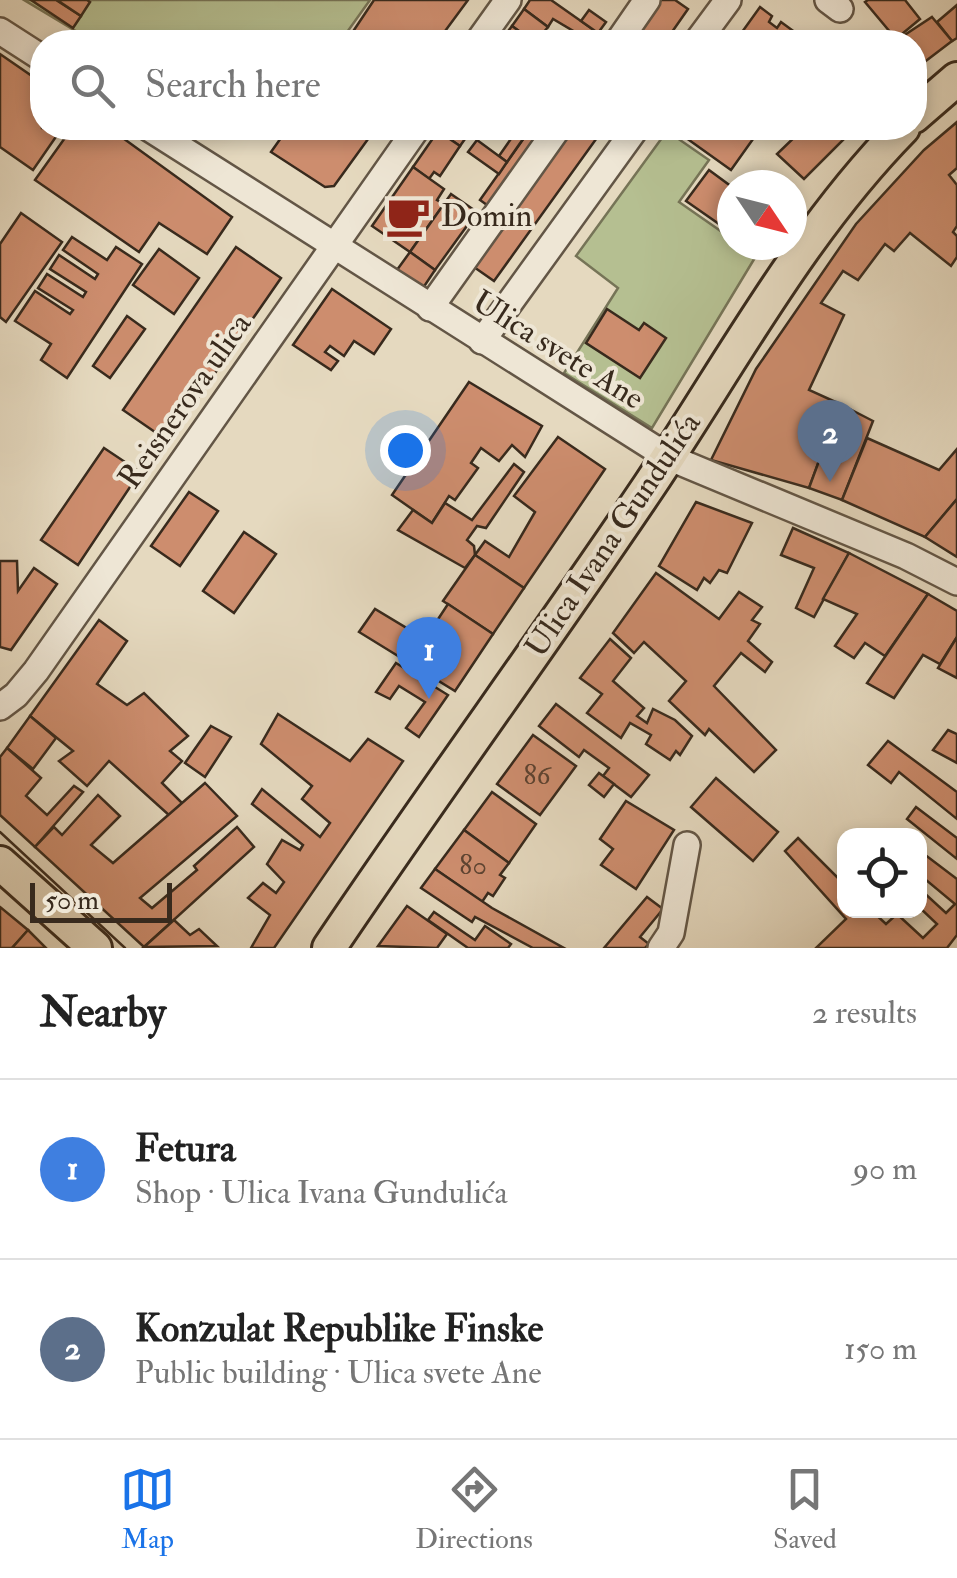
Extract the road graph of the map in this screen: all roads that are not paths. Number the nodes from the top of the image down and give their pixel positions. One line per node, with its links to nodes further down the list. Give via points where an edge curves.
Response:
1 (508, 0): 4 (street)
2 (647, 0): 5 (street)
3 (728, 0): 6 (street)
4 (487, 30)
5 (626, 30)
6 (707, 30)
7 (0, 31): 8 (street)
8 (30, 50)
9 (957, 79): 10 (main road)
10 (927, 105)
11 (168, 140): 16 (street, Ulica svete Ane)
12 (409, 140): 16 (street, Reisnerova ulica)
13 (549, 140): 17 (street)
14 (627, 140): 18 (street)
15 (891, 140): 19 (main road, Ulica Ivana Gundulića, via 822,221)
16 (333, 247): 17 (street, Ulica svete Ane); 21 (street, Reisnerova ulica)
17 (430, 308): 18 (street, Ulica svete Ane)
18 (482, 341): 19 (street, Ulica svete Ane)
19 (668, 458): 20 (street, Ulica svete Ane); 25 (main road, Ulica Ivana Gundulića)
20 (957, 582)
21 (5, 693)
22 (687, 845): 26 (street, via 671,933)
23 (0, 864): 24 (main road)
24 (95, 948)
25 (329, 948)
26 (661, 948)

